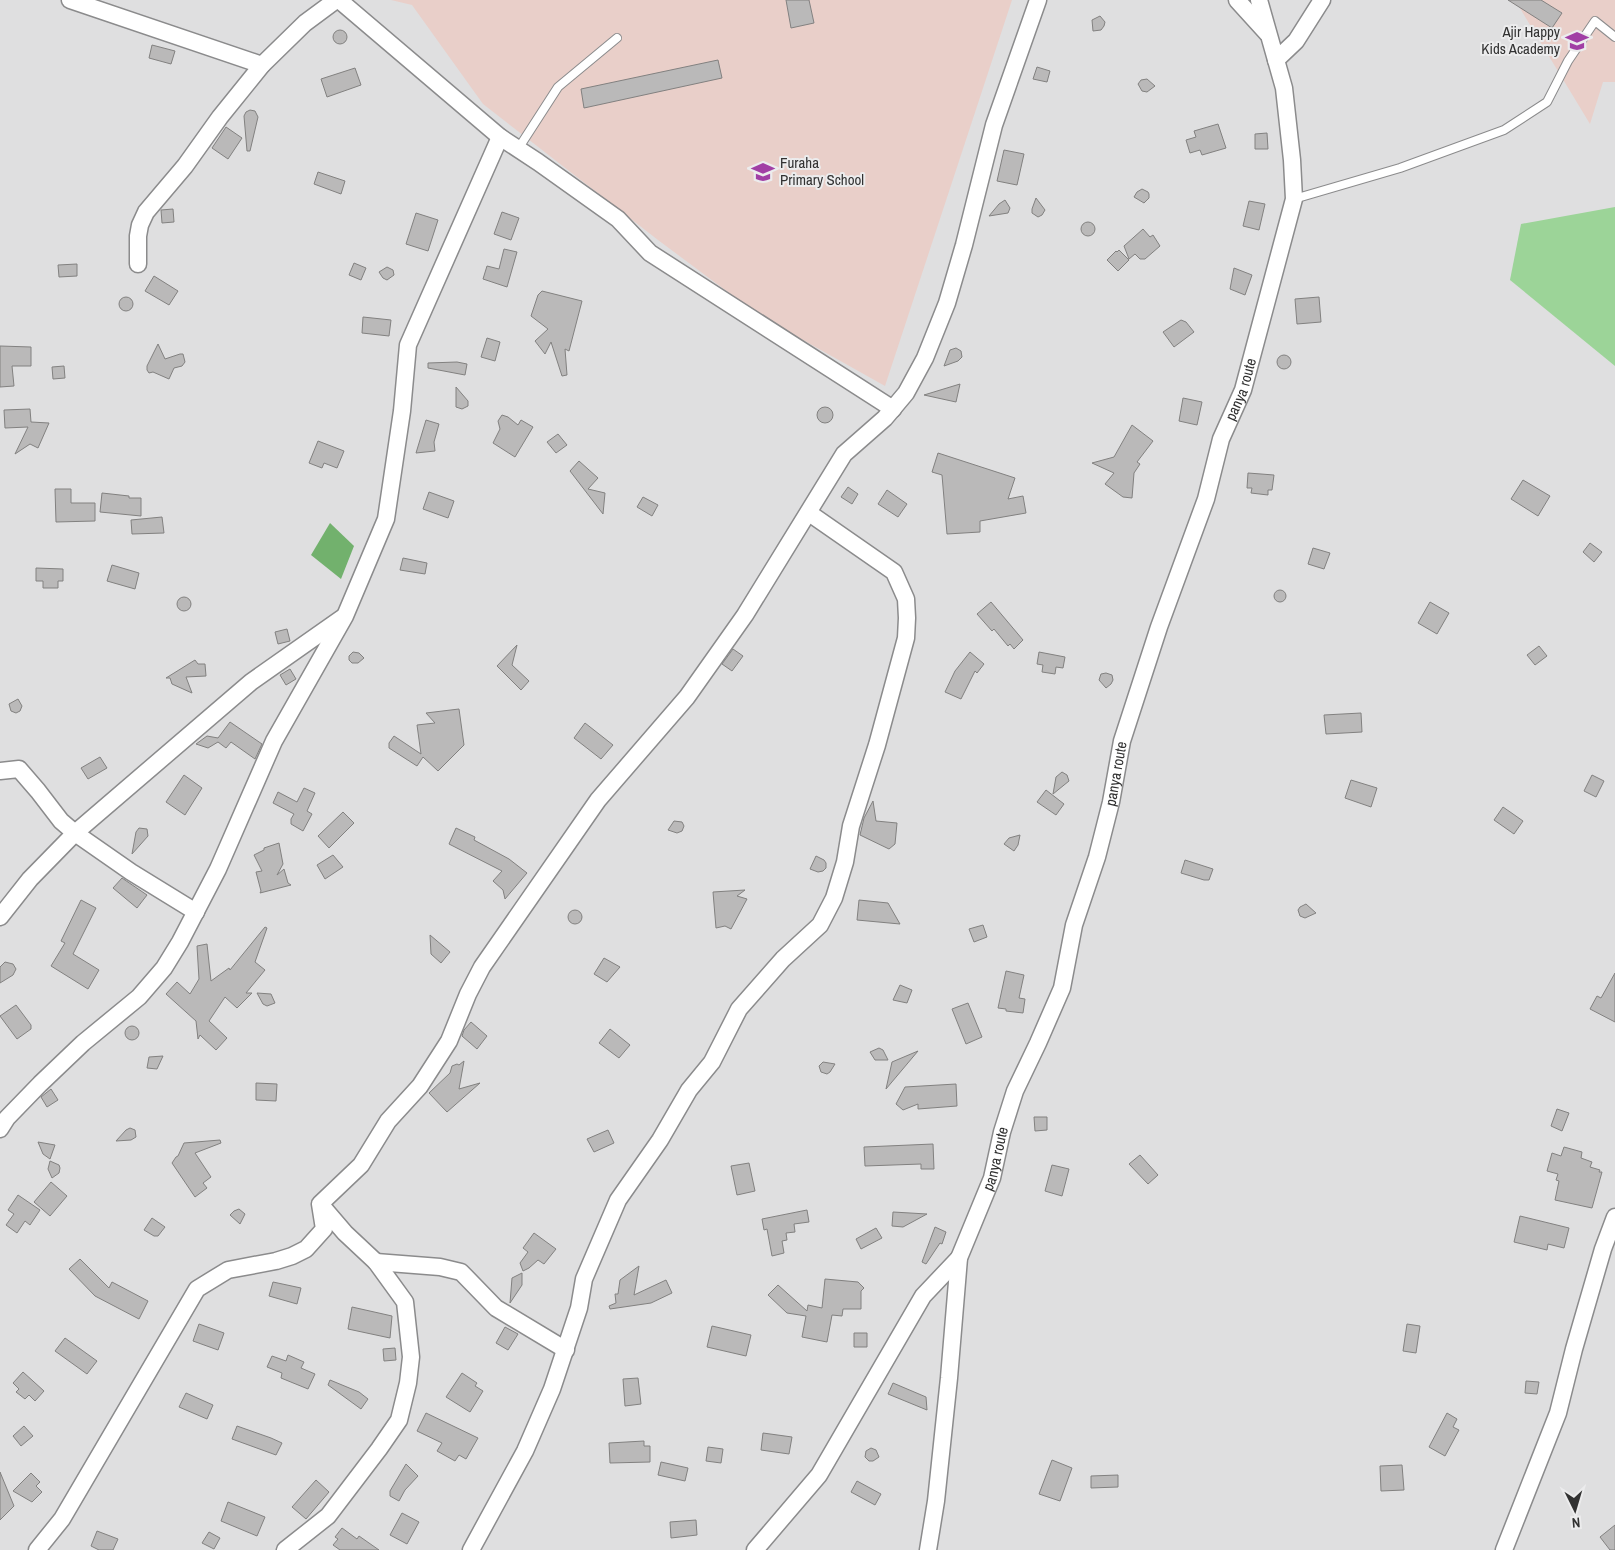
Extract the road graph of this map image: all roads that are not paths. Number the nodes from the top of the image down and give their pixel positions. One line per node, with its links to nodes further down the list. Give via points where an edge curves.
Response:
1 (70, 0): 11 (street)
2 (338, 0): 11 (street, via 305,23); 12 (street)
3 (1038, 0): 16 (street, via 994,124 947,303 924,358 906,393)
4 (1237, 0): 7 (street)
5 (1259, 0): 7 (street, panya route)
6 (1322, 0): 10 (street, via 1296,41)
7 (1269, 34): 10 (street, panya route)
8 (1615, 37): 14 (lane, via 1595,20 1568,61 1547,102 1504,130 1400,168)
9 (617, 38): 13 (lane, via 558,88)
10 (1276, 60): 14 (street, panya route, via 1284,88)
11 (262, 65): 15 (street, via 146,212 138,236)
12 (500, 137): 13 (street); 18 (street, via 408,345 386,519)
13 (518, 149): 16 (street, via 618,219 650,253)
14 (1294, 199): 26 (street, panya route, via 1243,390 1221,439 1206,499 1122,741 1111,802 1074,925 1062,988 1015,1090 992,1178)
15 (138, 264)
16 (893, 409): 17 (street, via 844,454)
17 (810, 513): 24 (street, via 745,615 687,697 598,800 482,968 449,1041 420,1086 388,1121 361,1165); 28 (street, via 894,572 906,599 908,618 906,638 877,745 851,826 845,862 834,898 820,925 739,1009 712,1062 689,1090 660,1140 618,1200 584,1279)
18 (346, 616): 20 (street, via 250,682); 21 (street, via 274,741)
19 (0, 771): 20 (street, via 19,769)
20 (75, 833): 21 (street); 22 (street, via 30,879)
21 (196, 912): 23 (street, via 164,968 139,997 83,1043 7,1118)
22 (0, 917)
23 (0, 1129)
24 (320, 1204): 27 (street); 29 (street, via 324,1229 306,1249 276,1261 228,1270 197,1289 62,1519)
25 (1615, 1217): 34 (street, via 1602,1249 1558,1413)
26 (959, 1258): 32 (street, via 923,1296 819,1475); 33 (street, panya route, via 936,1501)
27 (376, 1262): 28 (street, via 440,1267 461,1272 496,1308); 30 (street, via 405,1302 411,1357 399,1420 328,1516)
28 (566, 1350): 31 (street, via 525,1451)
29 (37, 1550)
30 (285, 1550)
31 (471, 1550)
32 (755, 1550)
33 (928, 1550)
34 (1504, 1550)

